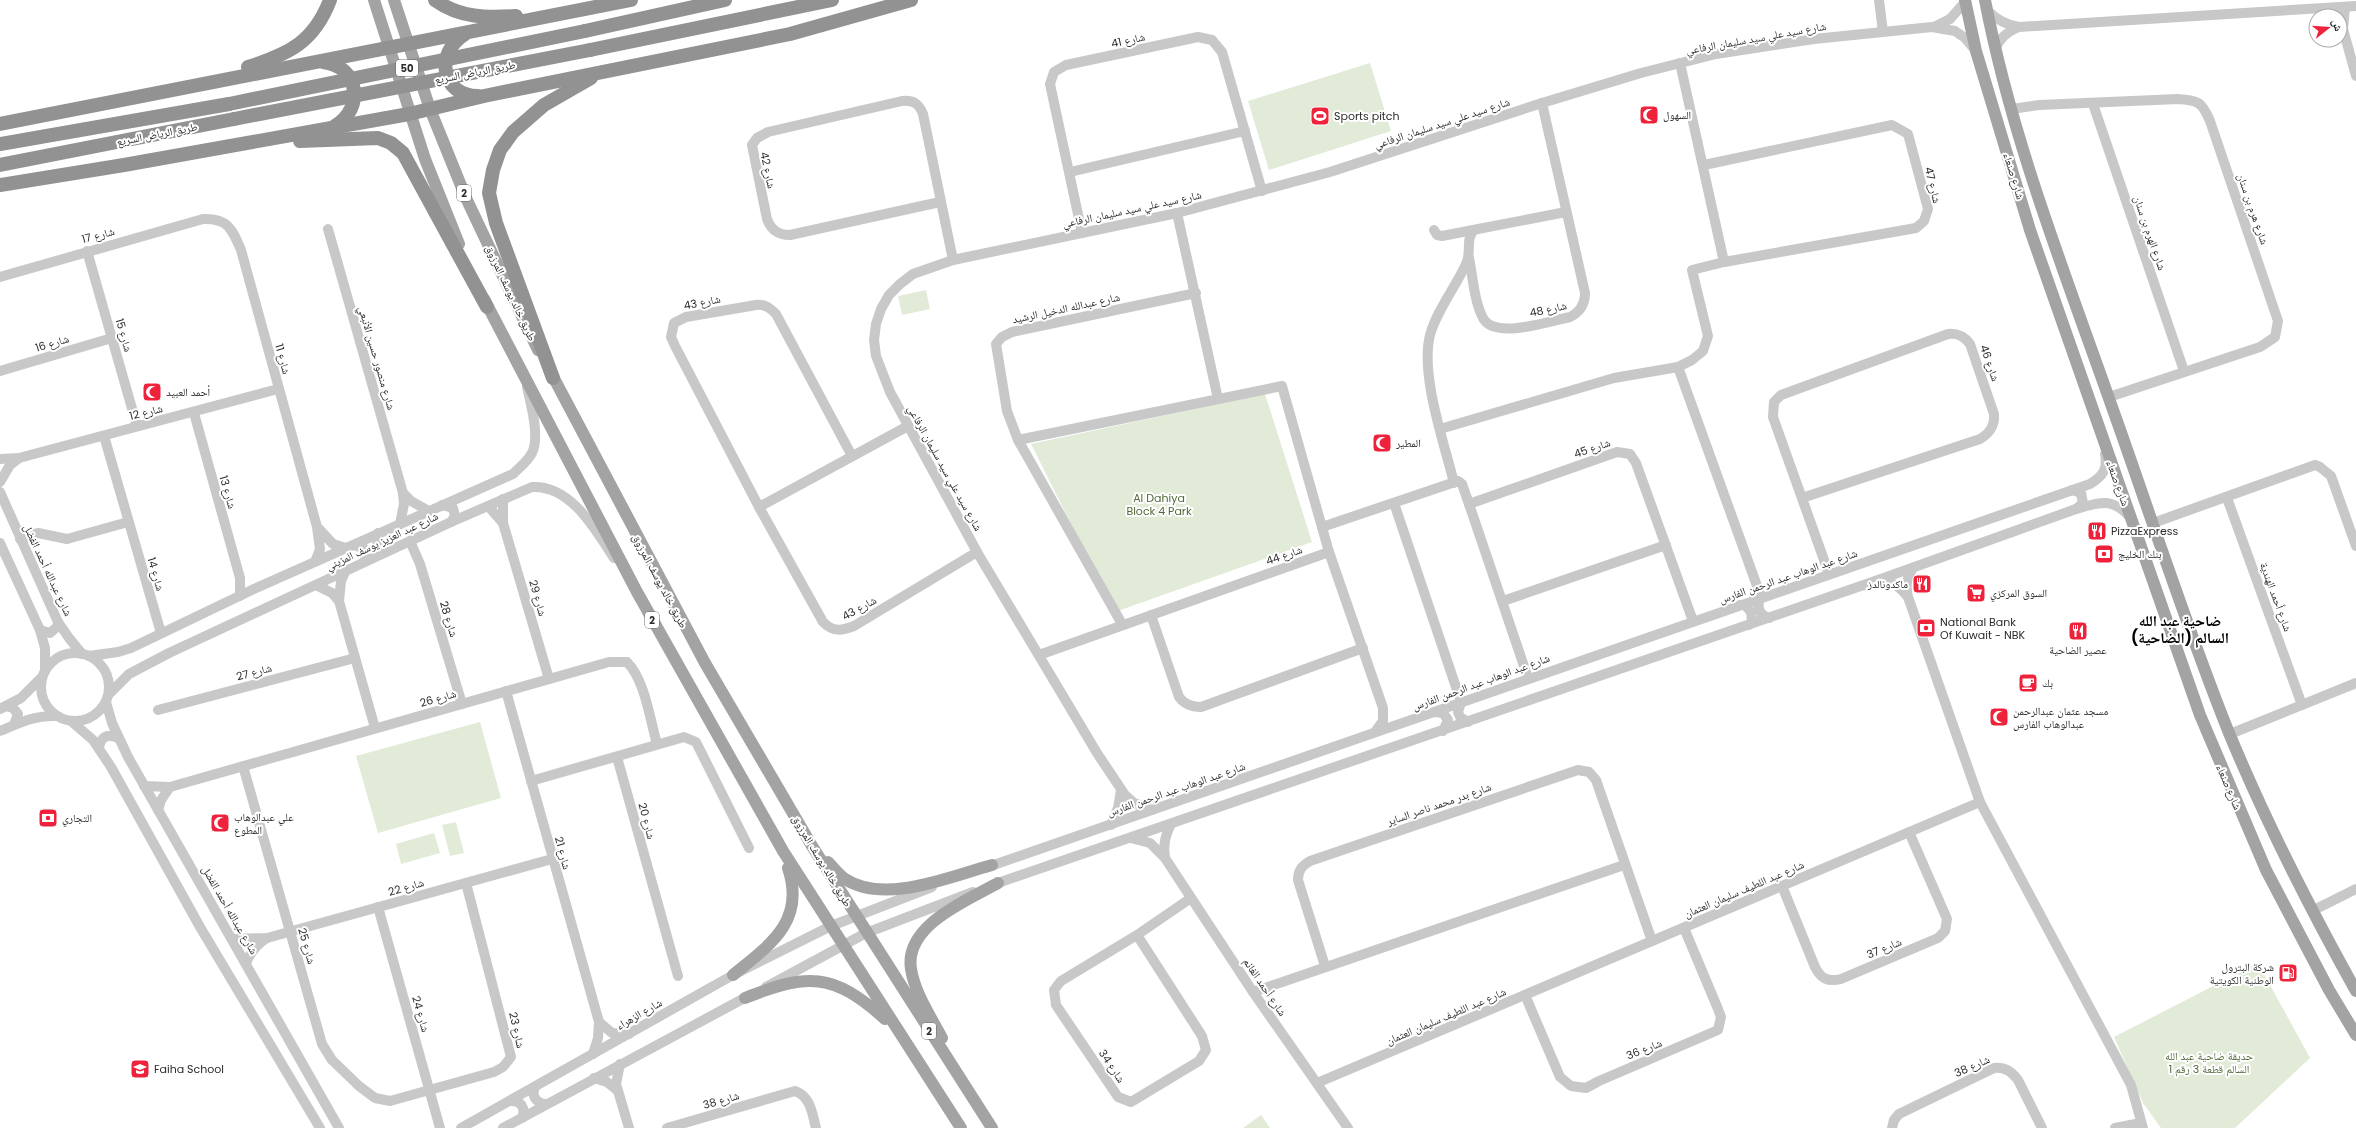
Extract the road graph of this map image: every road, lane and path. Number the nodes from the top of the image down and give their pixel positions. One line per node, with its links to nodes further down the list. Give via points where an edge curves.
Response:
1 (330, 0): 29 (highway, via 323,18 297,47 273,59)
2 (374, 0): 22 (main road, 2)
3 (394, 0): 21 (main road, طريق خالد يوسف المرزوق / 2)
4 (435, 0): 16 (highway, via 448,10 472,16)
5 (631, 0): 16 (highway)
6 (725, 0): 39 (highway, طريق الرياض السريع / 50, bridge, via 229,104)
7 (832, 0): 41 (highway, طريق الرياض السريع / 50, bridge)
8 (911, 0): 27 (highway, via 790,34)
9 (1879, 0): 19 (street)
10 (1966, 0): 17 (street, شارع سيد علي سيد سليمان الرفاعي, via 1950,19); 24 (main road, شارع صنعاء)
11 (2276, 0): 15 (street)
12 (1986, 5): 18 (street, via 2002,22); 23 (main road, شارع صنعاء)
13 (2345, 6): 14 (street); 15 (street); 28 (street, via 2343,29)
14 (2356, 6)
15 (2276, 11): 18 (street)
16 (573, 13): 20 (highway)
17 (1932, 27): 19 (street, شارع سيد علي سيد سليمان الرفاعي); 24 (street, شارع سيد علي سيد سليمان الرفاعي, via 1954,32 1965,38)
18 (2019, 27): 23 (street, via 2000,39)
19 (1883, 32): 26 (street, شارع سيد علي سيد سليمان الرفاعي, via 1814,39 1716,54)
20 (467, 33): 21 (highway); 30 (highway, via 455,40 447,52 445,66 449,80 458,90 470,96)
21 (408, 44): 22 (highway); 33 (main road, طريق خالد يوسف المرزوق / 2)
22 (388, 48): 25 (highway); 35 (main road, 2)
23 (1995, 49): 34 (main road, شارع صنعاء)
24 (1976, 51): 60 (main road, شارع صنعاء, via 2030,230)
25 (319, 62): 29 (highway); 37 (highway, via 331,63 342,69 350,77 354,88 351,112)
26 (1680, 63): 31 (street, شارع سيد علي سيد سليمان الرفاعي); 42 (street)
27 (604, 71): 30 (highway); 69 (highway, via 544,105 513,132 500,150 489,193 496,223)
28 (2356, 76)
29 (200, 83): 36 (highway)
30 (484, 96): 33 (highway)
31 (1542, 103): 45 (street, شارع سيد علي سيد سليمان الرفاعي, via 1330,172); 47 (street, شارع 48)
32 (2093, 104): 34 (street, شارع هرم بن سنان, via 2039,105); 68 (street, شارع الهرم بن سنان); 68 (street, شارع هرم بن سنان, via 2178,99 2198,102 2204,108 2212,128 2278,322 2278,330 2275,337 2260,347)
33 (430, 109): 35 (highway); 69 (main road, طريق خالد يوسف المرزوق / 2, via 466,198 529,334)
34 (2012, 110): 59 (main road, شارع صنعاء)
35 (409, 114): 37 (highway); 63 (main road, 2, via 460,248)
36 (0, 124)
37 (333, 127): 40 (highway)
38 (1245, 131): 43 (street); 43 (street, شارع 41, via 1222,52 1206,37 1066,65 1054,72 1050,84); 45 (street, شارع 41)
39 (0, 144)
40 (246, 144): 44 (highway); 63 (highway, via 359,137 378,138 391,143 403,153 411,166)
41 (0, 165)
42 (1704, 165): 57 (street); 57 (street, شارع 47, via 1892,125 1908,134 1928,209 1924,221 1916,228)
43 (1070, 172): 53 (street, شارع 41)
44 (0, 185)
45 (1262, 191): 48 (street, شارع سيد علي سيد سليمان الرفاعي)
46 (940, 202): 46 (street, شارع 42, via 923,114 921,108 913,102 902,101 768,132 757,138 752,145 766,219 779,234 790,235); 56 (street, شارع 42)
47 (1566, 212): 52 (street); 55 (street, شارع 48, via 1585,298 1580,310 1570,318 1507,330 1492,326 1483,318)
48 (1177, 213): 53 (street, شارع سيد علي سيد سليمان الرفاعي); 61 (street)
49 (203, 219): 54 (street, شارع 17); 71 (street, شارع 11, via 222,220 234,234 241,250)
50 (328, 229): 88 (street, شارع منصور حسين الأنبعي)
51 (1434, 230): 52 (street, via 1439,236)
52 (1474, 230): 55 (street, شارع 48, via 1469,238)
53 (1082, 233): 56 (street, شارع سيد علي سيد سليمان الرفاعي)
54 (87, 251): 58 (street, شارع 17); 65 (street, شارع 15)
55 (1469, 258): 77 (street, شارع 48, via 1430,336 1427,355 1429,374)
56 (953, 260): 76 (street, شارع سيد علي سيد سليمان الرفاعي, via 913,274 900,284 889,295 876,324 876,356 890,392)
57 (1724, 262): 66 (street, شارع 47, via 1692,270 1708,336 1703,351)
58 (0, 276)
59 (2066, 278): 60 (main road, via 2060,287); 62 (main road, شارع صنعاء)
60 (2050, 285): 64 (main road, شارع صنعاء)
61 (1196, 293): 73 (street); 80 (street, شارع عبدالله الدخيل الرشيد, via 1012,332 998,340 995,351 1007,411)
62 (2075, 304): 64 (main road, via 2068,300 2064,301 2060,304); 72 (main road, شارع صنعاء)
63 (487, 307): 70 (main road, 2)
64 (2058, 312): 79 (main road, شارع صنعاء)
65 (112, 338): 67 (street, شارع 16); 75 (street, شارع 15)
66 (1678, 367): 77 (street, via 1614,378); 129 (street)
67 (0, 371)
68 (2184, 371): 72 (street, شارع هرم بن سنان)
69 (553, 378): 190 (main road, طريق خالد يوسف المرزوق / 2, via 705,663)
70 (526, 381): 94 (street, شارع عبد العزيز يوسف المزيني, via 535,442 526,462 513,474); 127 (main road, 2)
71 (278, 389): 74 (street, شارع 12); 105 (street, شارع 11)
72 (2109, 397): 103 (main road, شارع صنعاء)
73 (1218, 399): 80 (street); 106 (street, via 1282,386)
74 (194, 413): 75 (street, شارع 12); 123 (street, شارع 13)
75 (137, 426): 78 (street, شارع 12)
76 (908, 426): 81 (street); 115 (street, شارع سيد علي سيد سليمان الرفاعي)
77 (1440, 429): 85 (street, شارع 48)
78 (104, 436): 82 (street, شارع 12); 100 (street, شارع 14)
79 (2102, 438): 86 (street, شارع عبد الوهاب عبد الرحمن الفارس, via 2107,463 2105,470 2090,484); 99 (main road, شارع صنعاء)
80 (1018, 440): 140 (street, شارع عبدالله الدخيل الرشيد)
81 (852, 456): 96 (street); 96 (street, شارع 43, via 776,314 766,305 756,304 678,320 671,330 675,346)
82 (19, 458): 83 (street, شارع 12); 84 (street, via 10,465)
83 (0, 459)
84 (0, 482)
85 (1454, 483): 92 (street); 93 (street, via 1458,481 1462,484)
86 (2072, 490): 97 (street, via 2081,494 2083,498 2080,507); 122 (street, شارع عبد الوهاب عبد الرحمن الفارس)
87 (0, 492): 108 (street, شارع عبدالله أحمد الفضل)
88 (402, 493): 98 (street, via 410,501); 104 (street, شارع منصور حسين الأنبعي, via 404,504)
89 (1802, 498): 89 (street, شارع 46, via 1773,417 1777,398 1948,334 1958,334 1965,338 1970,344 1994,414 1994,426 1990,431 1980,439); 122 (street, شارع 46)
90 (2227, 498): 103 (street); 113 (street, via 2310,466 2320,467 2331,476); 158 (street, شارع أحمد الهندية)
91 (503, 499): 95 (street, شارع عبد العزيز يوسف المزيني); 102 (street, شارع 29); 127 (street, شارع عبد العزيز يوسف المزيني, via 532,487 545,486 558,491 573,502)
92 (1394, 503): 106 (street); 156 (street)
93 (1469, 504): 111 (street, شارع 45, via 1618,452 1625,452 1634,458); 132 (street)
94 (442, 505): 98 (street, شارع عبد العزيز يوسف المزيني); 101 (street, via 453,508 455,516)
95 (488, 506): 101 (street, شارع عبد العزيز يوسف المزيني); 102 (street, شارع 29)
96 (759, 507): 115 (street, شارع 43, via 823,622 829,628 837,630 854,626)
97 (2076, 509): 99 (street, via 2109,502 2117,504); 120 (street)
98 (429, 511): 104 (street, شارع عبد العزيز يوسف المزيني)
99 (2131, 519): 137 (main road, شارع صنعاء)
100 (128, 522): 108 (street, via 67,539 38,533); 143 (street, شارع 14)
101 (451, 522): 109 (street, شارع عبد العزيز يوسف المزيني)
102 (503, 523): 152 (street, شارع 29)
103 (2153, 523): 134 (main road, شارع صنعاء)
104 (400, 524): 107 (street, شارع عبد العزيز يوسف المزيني)
105 (317, 527): 112 (street, شارع 11, via 333,544); 117 (street, شارع 11, via 320,549)
106 (1322, 527): 116 (street)
107 (378, 533): 112 (street, شارع عبد العزيز يوسف المزيني); 114 (street, via 377,545)
108 (20, 539): 139 (street, شارع عبدالله أحمد الفضل)
109 (410, 541): 114 (street, شارع عبد العزيز يوسف المزيني); 157 (street, شارع 28, via 420,564)
110 (0, 543): 119 (street)
111 (1666, 545): 132 (street); 138 (street, شارع 45)
112 (350, 546): 117 (street, شارع عبد العزيز يوسف المزيني); 118 (street, via 365,549)
113 (2356, 546)
114 (387, 552): 118 (street, شارع عبد العزيز يوسف المزيني)
115 (977, 552): 148 (street, شارع سيد علي سيد سليمان الرفاعي)
116 (1329, 552): 135 (street, شارع 44); 145 (street)
117 (316, 562): 126 (street, شارع عبد العزيز يوسف المزيني)
118 (365, 562): 121 (street, شارع عبد العزيز يوسف المزيني)
119 (5, 563): 142 (street)
120 (1913, 568): 124 (street); 130 (street, via 1906,587)
121 (346, 570): 125 (street, شارع عبد العزيز يوسف المزيني); 131 (street, via 341,581)
122 (1829, 574): 129 (street, شارع عبد الوهاب عبد الرحمن الفارس)
123 (240, 578): 126 (street); 128 (street, شارع 13)
124 (1881, 579): 130 (street, via 1892,582); 136 (street)
125 (316, 585): 131 (street, via 332,593); 155 (street, شارع عبد العزيز يوسف المزيني, via 139,668 120,681)
126 (254, 589): 128 (street, شارع عبد العزيز يوسف المزيني)
127 (637, 592): 193 (main road, 2)
128 (240, 596): 143 (street, شارع عبد العزيز يوسف المزيني)
129 (1761, 597): 133 (street, شارع عبد الوهاب عبد الرحمن الفارس); 136 (street, via 1759,610)
130 (1908, 597): 182 (street)
131 (339, 601): 149 (street)
132 (1503, 601): 151 (street)
133 (1740, 605): 138 (street, شارع عبد الوهاب عبد الرحمن الفارس); 141 (street, via 1745,605 1751,612 1752,621)
134 (2184, 614): 137 (main road, via 2176,624); 144 (main road, شارع صنعاء)
135 (1151, 615): 140 (street, شارع 44); 145 (street, via 1179,697 1186,704 1195,707)
136 (1769, 618): 141 (street)
137 (2165, 618): 146 (main road, شارع صنعاء)
138 (1693, 621): 151 (street, شارع عبد الوهاب عبد الرحمن الفارس)
139 (58, 622): 142 (street, via 54,631 50,633); 147 (street, شارع عبدالله أحمد الفضل, via 68,638)
140 (1122, 624): 148 (street, شارع 44)
141 (1749, 625): 166 (street)
142 (40, 630): 150 (street, via 45,648)
143 (161, 633): 147 (street, شارع عبد العزيز يوسف المزيني, via 118,652)
144 (2194, 643): 146 (main road, via 2181,641); 172 (main road, شارع صنعاء)
145 (1363, 648): 160 (street)
146 (2176, 651): 230 (main road, شارع صنعاء, via 2254,846 2329,990)
147 (86, 655): 150 (street, via 66,654 58,657); 155 (street, via 98,662 105,671 109,682)
148 (1039, 655): 181 (street, شارع سيد علي سيد سليمان الرفاعي)
149 (355, 658): 161 (street, شارع 27); 168 (street)
150 (44, 673): 159 (street, via 21,698); 163 (street, via 42,696 47,707)
151 (1528, 678): 156 (street, شارع عبد الوهاب عبد الرحمن الفارس)
152 (549, 679): 154 (street, شارع 26); 174 (street, شارع 26, via 609,662 627,662 639,678)
153 (2356, 683): 158 (street)
154 (506, 691): 157 (street, شارع 26); 178 (street, شارع 21)
155 (107, 698): 164 (street, via 98,712 88,719); 173 (street, شارع عبدالله أحمد الفضل)
156 (1461, 702): 162 (street, شارع عبد الوهاب عبد الرحمن الفارس); 166 (street, via 1458,712 1463,720)
157 (462, 704): 168 (street, شارع 26)
158 (2302, 705): 172 (street)
159 (3, 708): 167 (street, via 16,711 18,719)
160 (1384, 708): 165 (street, via 1392,717); 171 (street, via 1384,721)
161 (158, 710)
162 (1435, 712): 165 (street, شارع عبد الوهاب عبد الرحمن الفارس); 170 (street, via 1443,713 1448,720)
163 (56, 716): 164 (street); 167 (street, via 43,715)
164 (71, 721): 175 (street)
165 (1404, 722): 171 (street, شارع عبد الوهاب عبد الرحمن الفارس)
166 (1468, 722): 170 (street)
167 (14, 725): 169 (street)
168 (375, 728): 177 (street, شارع 26)
169 (0, 731)
170 (1443, 731): 185 (street)
171 (1375, 732): 184 (street, شارع عبد الوهاب عبد الرحمن الفارس)
172 (2230, 734): 206 (main road, شارع صنعاء, via 2266,819)
173 (118, 738): 175 (street, via 112,735 105,737); 179 (street, شارع عبدالله أحمد الفضل)
174 (657, 744): 176 (street); 191 (street, via 684,737 696,742)
175 (99, 748): 228 (street)
176 (617, 757): 178 (street); 220 (street, شارع 20)
177 (243, 766): 180 (street, شارع 26); 210 (street, شارع 25)
178 (531, 781): 195 (street, شارع 21)
179 (144, 786): 180 (street, شارع 26); 183 (street, شارع عبدالله أحمد الفضل)
180 (170, 787): 183 (street)
181 (1121, 790): 184 (street, شارع سيد علي سيد سليمان الرفاعي, via 1134,803); 186 (street, via 1118,808)
182 (1980, 802): 187 (street, شارع عبد اللطيف سليمان العثمان); 245 (street, via 2131,1085)
183 (158, 810): 214 (street, شارع عبدالله أحمد الفضل)
184 (1152, 810): 186 (street, شارع عبد الوهاب عبد الرحمن الفارس)
185 (1171, 824): 188 (street); 194 (street, via 1163,846)
186 (1111, 825): 189 (street, شارع عبد الوهاب عبد الرحمن الفارس)
187 (1909, 832): 202 (street, شارع عبد اللطيف سليمان العثمان); 202 (street, شارع 37, via 1947,918 1945,931 1931,941 1841,979 1827,980 1818,973)
188 (1131, 838): 194 (street, شارع أحمد الغانم, via 1150,843); 196 (street)
189 (1062, 842): 192 (street, شارع عبد الوهاب عبد الرحمن الفارس); 196 (street, via 1060,850)
190 (812, 846): 197 (main road, via 845,880 872,889 897,890); 207 (main road, طريق خالد يوسف المرزوق / 2)
191 (749, 848)
192 (1044, 848): 197 (street, شارع عبد الوهاب عبد الرحمن الفارس); 198 (street, via 1051,857)
193 (783, 851): 208 (main road, 2); 219 (main road, via 793,882 792,913 783,929 760,953)
194 (1164, 858): 204 (street, شارع أحمد الغانم)
195 (552, 859): 200 (street, شارع 22); 225 (street, شارع 21)
196 (1068, 859): 198 (street)
197 (992, 865): 207 (street, شارع عبد الوهاب عبد الرحمن الفارس)
198 (1049, 865): 201 (street)
199 (1624, 865): 215 (street, شارع بدر محمد ناصر الساير); 218 (street); 218 (street, شارع بدر محمد ناصر الساير, via 1596,780 1585,770 1578,770 1310,860 1303,865 1298,875)
200 (466, 883): 205 (street, شارع 22); 238 (street, شارع 23, via 511,1057 503,1067 494,1072)
201 (998, 883): 211 (street); 243 (main road, via 937,917 922,933 913,948 911,969 921,998)
202 (1782, 886): 209 (street, شارع عبد اللطيف سليمان العثمان)
203 (2356, 889): 206 (street)
204 (1191, 898): 212 (street, شارع 34); 222 (street, شارع أحمد الغانم)
205 (378, 907): 210 (street, شارع 22); 238 (street, شارع 24)
206 (2312, 911): 221 (main road, شارع صنعاء)
207 (855, 916): 208 (street, شارع عبد الوهاب عبد الرحمن الفارس); 211 (main road, طريق خالد يوسف المرزوق / 2)
208 (831, 926): 216 (main road, 2); 219 (street, شارع الزهراء)
209 (1684, 928): 215 (street, شارع عبد اللطيف سليمان العثمان); 223 (street, شارع 36, via 1718,1009 1721,1018 1718,1030 1586,1088 1571,1086 1560,1077)
210 (290, 931): 213 (street, شارع 22); 240 (street, شارع 25, via 322,1044 332,1060 359,1086 375,1098)
211 (866, 933): 216 (street); 243 (main road, طريق خالد يوسف المرزوق / 2)
212 (1137, 935): 212 (street, شارع 34, via 1202,1036 1206,1050 1199,1062 1131,1102 1118,1097 1056,1005 1054,990 1061,981)
213 (267, 938): 214 (street, شارع 22); 217 (street, شارع 22, via 258,944)
214 (232, 939): 217 (street, شارع عبدالله أحمد الفضل)
215 (1652, 941): 223 (street, شارع عبد اللطيف سليمان العثمان)
216 (843, 944): 224 (street); 227 (main road, 2)
217 (246, 963): 226 (street, شارع عبدالله أحمد الفضل)
218 (1325, 966): 222 (street)
219 (733, 975): 229 (street, شارع الزهراء)
220 (678, 976)
221 (2356, 991)
222 (1253, 992): 236 (street, شارع أحمد الغانم)
223 (1525, 995): 236 (street, شارع عبد اللطيف سليمان العثمان)
224 (745, 998): 227 (main road, via 778,985 806,980 838,986 866,1002); 234 (street)
225 (599, 1022): 229 (street, via 612,1033); 232 (street, شارع 21)
226 (279, 1023): 228 (street, via 274,1033); 231 (street, شارع عبدالله أحمد الفضل)
227 (895, 1028): 254 (main road, 2)
228 (264, 1034): 233 (street)
229 (629, 1034): 232 (street, شارع الزهراء)
230 (2356, 1035)
231 (293, 1048): 233 (street, via 285,1048); 246 (street, شارع عبدالله أحمد الفضل)
232 (593, 1054): 237 (street, شارع الزهراء)
233 (279, 1059): 247 (street)
234 (620, 1064): 235 (street); 239 (street, via 616,1077)
235 (594, 1078): 239 (street, via 607,1082); 242 (street)
236 (1317, 1083): 256 (street, شارع أحمد الغانم)
237 (536, 1086): 241 (street, شارع الزهراء); 242 (street, via 535,1099)
238 (430, 1090): 240 (street, شارع 23); 248 (street, شارع 24)
239 (618, 1091): 251 (street)
240 (390, 1101)
241 (510, 1101): 244 (street, via 522,1105); 249 (street, شارع الزهراء)
242 (546, 1104): 244 (street)
243 (984, 1117): 255 (main road, طريق خالد يوسف المرزوق / 2)
244 (522, 1118): 250 (street)
245 (2142, 1125): 259 (street)
246 (337, 1127)
247 (320, 1128)
248 (440, 1128)
249 (461, 1128)
250 (503, 1128)
251 (629, 1128)
252 (667, 1128): 253 (street, شارع 38, via 795,1091 809,1102)
253 (816, 1128)
254 (961, 1128)
255 (992, 1128)
256 (1348, 1128)
257 (1892, 1128): 258 (street, شارع 38, via 1899,1114 1994,1068 2001,1068 2013,1073 2018,1080)
258 (2042, 1128)
259 (2115, 1128)

